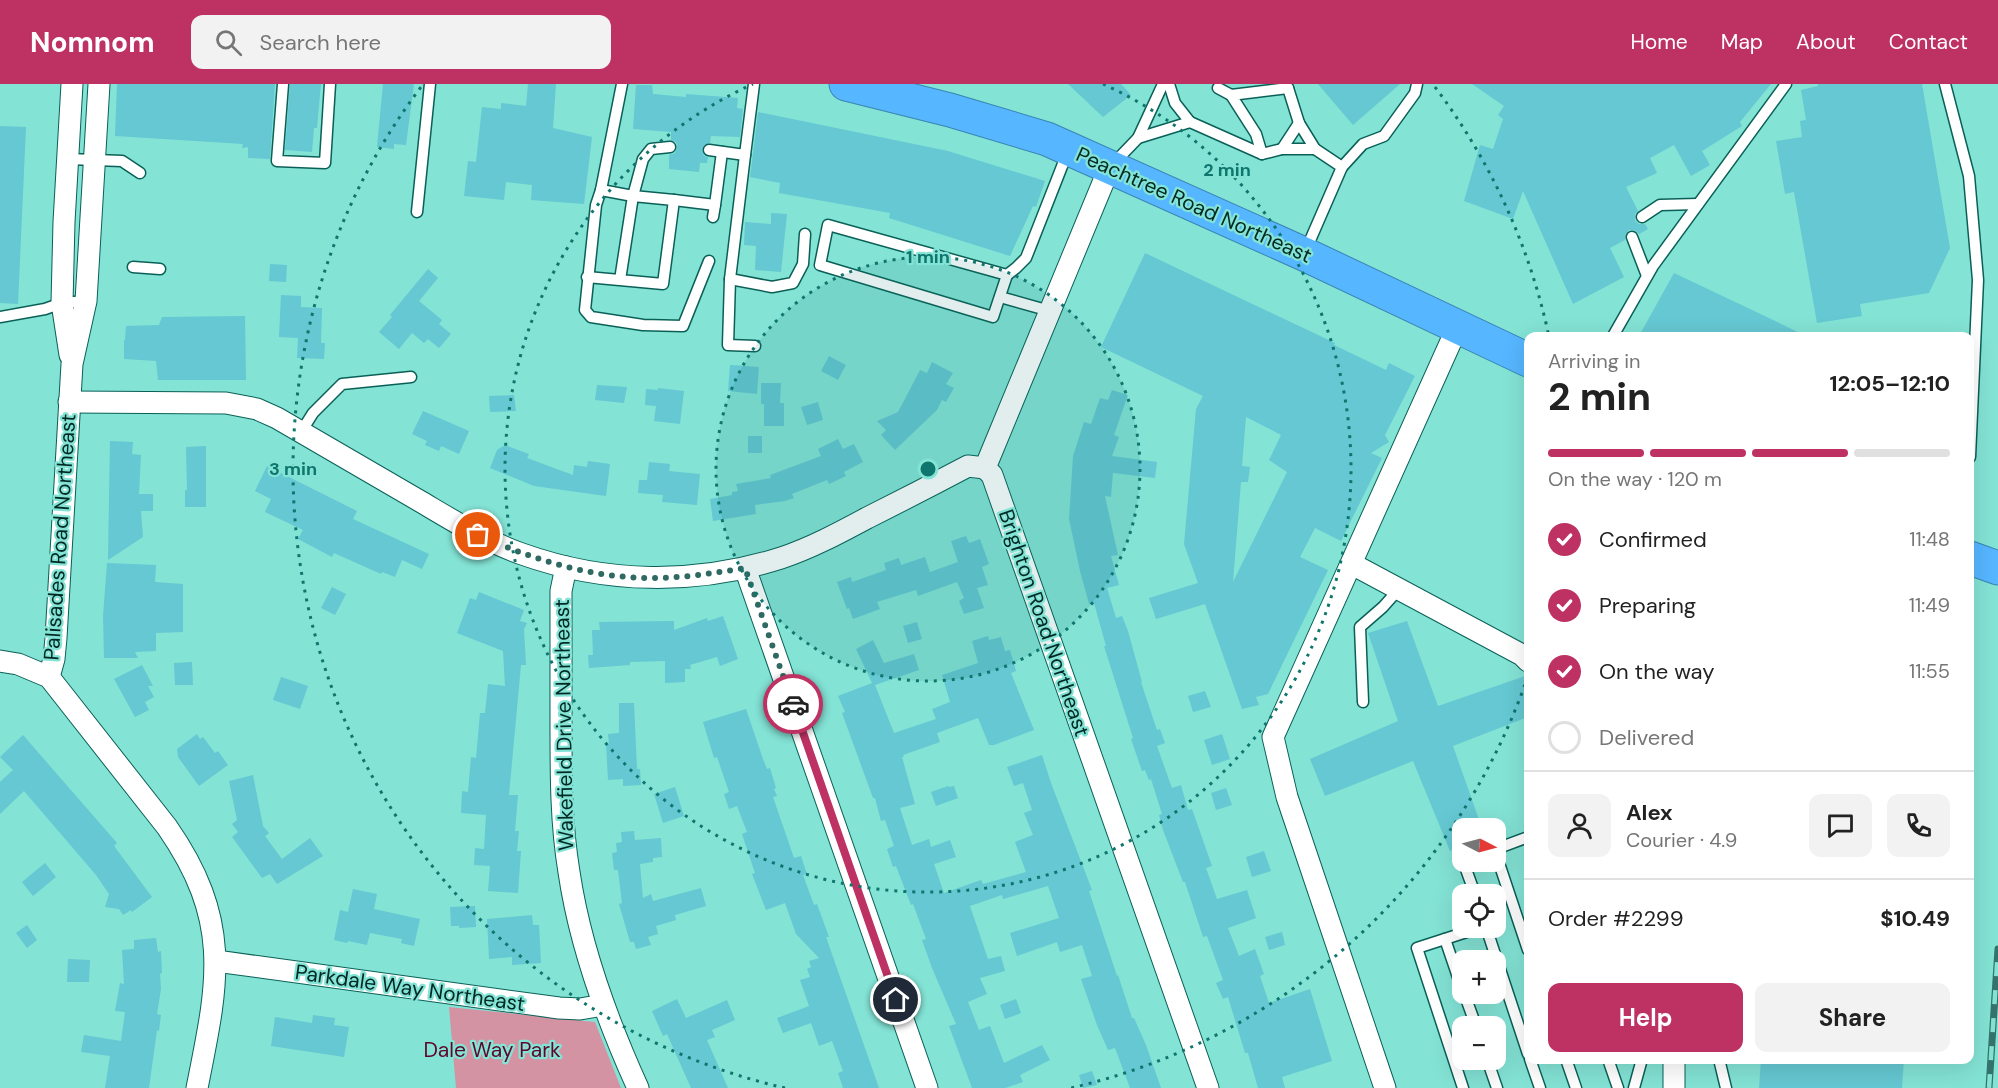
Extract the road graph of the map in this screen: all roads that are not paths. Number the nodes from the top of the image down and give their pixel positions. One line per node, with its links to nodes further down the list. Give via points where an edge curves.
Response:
1 (72, 84): 28 (street, Palisades Road Northeast)
2 (99, 84): 29 (street, Palisades Road Northeast)
3 (283, 84): 4 (lane, via 277,161 325,164)
4 (330, 84)
5 (430, 84): 37 (lane)
6 (622, 84): 33 (lane)
7 (754, 84): 27 (lane)
8 (846, 84): 21 (highway, Peachtree Road Northeast, via 950,110)
9 (1163, 84): 19 (lane)
10 (1169, 84): 17 (lane, via 1175,103)
11 (1417, 84): 31 (lane, via 1415,93 1384,136 1363,144)
12 (1786, 84): 36 (lane)
13 (1945, 84): 61 (lane, via 1969,176 1978,280)
14 (1286, 86): 16 (lane); 18 (lane)
15 (1218, 88): 16 (lane)
16 (1231, 94): 26 (lane, via 1256,134)
17 (1190, 122): 19 (lane); 26 (lane)
18 (1299, 123): 22 (lane); 23 (lane)
19 (1138, 138): 30 (lane)
20 (670, 147): 34 (lane, via 651,149 643,159)
21 (1069, 148): 30 (highway, Peachtree Road Northeast); 46 (lane, via 1026,258)
22 (1282, 149): 23 (lane); 26 (lane)
23 (1315, 149): 31 (lane)
24 (709, 150): 25 (lane)
25 (722, 152): 27 (lane); 35 (lane, via 714,211)
26 (1262, 154)
27 (745, 155): 49 (lane)
28 (68, 159): 29 (lane); 39 (street, Palisades Road Northeast)
29 (94, 160): 32 (lane, via 123,161); 39 (street, Palisades Road Northeast)
30 (1110, 166): 42 (highway, Peachtree Road Northeast); 54 (street)
31 (1342, 167): 42 (lane)
32 (140, 173)
33 (601, 190): 34 (lane); 48 (lane)
34 (633, 196): 35 (lane); 50 (lane)
35 (674, 200): 50 (lane, via 663,284)
36 (1698, 204): 38 (lane, via 1660,205); 47 (lane)
37 (417, 212)
38 (1642, 217)
39 (77, 222): 52 (street, Palisades Road Northeast); 53 (street, Palisades Road Northeast)
40 (806, 234): 49 (lane, via 803,264 793,283 772,287)
41 (1632, 237): 47 (lane)
42 (1304, 254): 56 (highway, Peachtree Road Northeast)
43 (709, 261): 48 (lane, via 683,326 591,317 585,310)
44 (133, 267): 45 (lane)
45 (159, 269)
46 (1007, 274): 51 (lane); 51 (lane, via 828,225 820,265 993,317)
47 (1647, 276): 57 (lane)
48 (587, 277): 50 (lane)
49 (730, 279): 58 (lane, via 728,345)
50 (620, 280)
51 (1000, 297): 54 (lane)
52 (86, 301): 53 (lane); 60 (street, Palisades Road Northeast)
53 (62, 303): 55 (lane); 60 (street, Palisades Road Northeast)
54 (1050, 310): 65 (street)
55 (0, 317)
56 (1457, 328): 59 (highway, Peachtree Road Northeast); 67 (street)
57 (1615, 332)
58 (755, 346)
59 (1524, 358)
60 (72, 364): 63 (street, Palisades Road Northeast)
61 (1974, 368)
62 (411, 377): 64 (lane, via 342,384 313,413)
63 (69, 402): 64 (street, via 226,403 257,409); 74 (street, Palisades Road Northeast, via 56,638)
64 (301, 432): 68 (street, via 478,535 521,554)
65 (985, 468): 69 (street, via 968,466 819,543); 97 (street, Brighton Road Northeast, via 992,475)
66 (1974, 559): 70 (highway)
67 (1352, 564): 71 (street); 98 (street, via 1273,737 1287,796)
68 (566, 567): 69 (street, via 610,576 653,578); 85 (street, Wakefield Drive Northeast, via 561,591 564,829 577,915)
69 (745, 568): 96 (street)
70 (1998, 568)
71 (1399, 589): 72 (street); 75 (lane, via 1360,627)
72 (1524, 657)
73 (0, 661): 74 (street)
74 (49, 676): 84 (street, Palisades Road Northeast, via 183,850 207,903)
75 (1363, 702)
76 (1524, 838): 77 (lane)
77 (1506, 845)
78 (1502, 872): 81 (lane)
79 (1452, 937): 82 (lane)
80 (1488, 938): 86 (lane)
81 (1524, 938)
82 (1445, 939): 83 (lane); 99 (lane, via 1417,948)
83 (1452, 959)
84 (216, 961): 85 (street, Parkdale Way Northeast, via 559,1008); 94 (street, Palisades Road Northeast, via 213,1007)
85 (603, 1005): 95 (street, Wakefield Drive Northeast)
86 (1524, 1042)
87 (1532, 1064): 101 (lane)
88 (1568, 1064): 102 (lane)
89 (1610, 1064): 103 (lane)
90 (1641, 1064): 104 (lane)
91 (1674, 1064): 105 (street)
92 (1720, 1064): 106 (lane)
93 (1491, 1070): 100 (lane)
94 (196, 1088)
95 (638, 1088)
96 (927, 1088)
97 (1208, 1088)
98 (1385, 1088)
99 (1463, 1088)
100 (1497, 1088)
101 (1540, 1088)
102 (1576, 1088)
103 (1618, 1088)
104 (1634, 1088)
105 (1674, 1088)
106 (1726, 1088)

